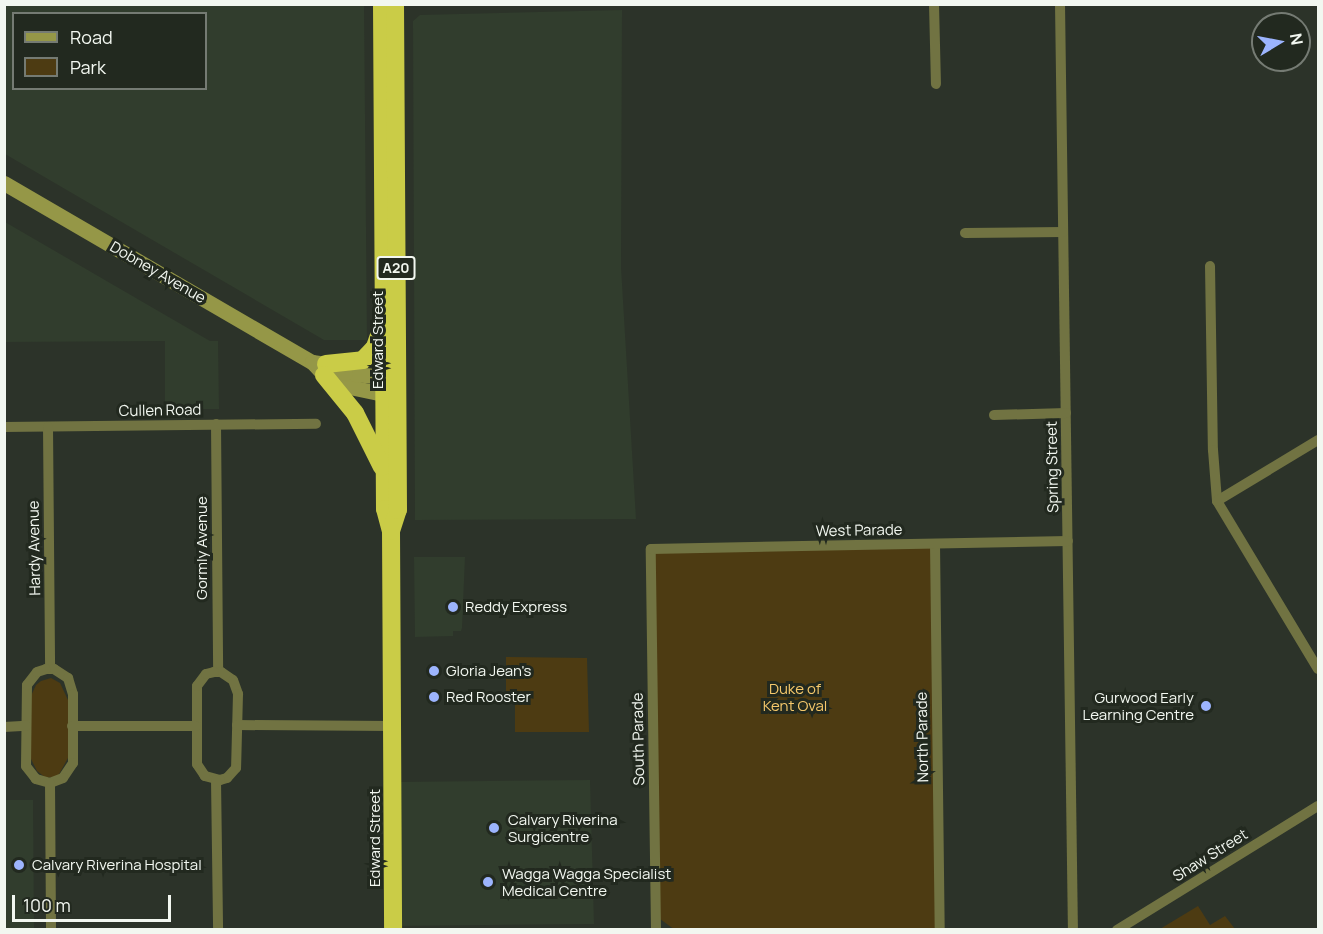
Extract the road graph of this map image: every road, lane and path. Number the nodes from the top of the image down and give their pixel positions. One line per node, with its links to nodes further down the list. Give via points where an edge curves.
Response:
1 (382, 4): 10 (highway, Edward Street / A20)
2 (395, 4): 12 (highway, Edward Street / A20)
3 (934, 4): 5 (street)
4 (1060, 4): 7 (street, Spring Street)
5 (936, 84)
6 (4, 183): 11 (street, Dobney Avenue)
7 (1063, 232): 8 (street); 13 (street, Spring Street)
8 (965, 233)
9 (1210, 266): 21 (street, via 1213,453)
10 (383, 321): 11 (highway, via 375,347 363,360); 12 (highway, Edward Street / A20)
11 (321, 367): 12 (street, Dobney Avenue, via 340,385); 20 (highway, via 355,413)
12 (388, 386): 20 (highway, Edward Street / A20); 22 (highway, Edward Street / A20, via 398,510)
13 (1065, 413): 14 (street); 23 (street, Spring Street)
14 (994, 415)
15 (216, 424): 16 (street, Cullen Road); 18 (street, Cullen Road); 28 (street, Gormly Avenue)
16 (316, 424)
17 (4, 427): 18 (street, Cullen Road)
18 (48, 427): 26 (street, Hardy Avenue)
19 (1318, 440): 21 (street)
20 (385, 474): 22 (highway, Edward Street / A20, via 385,509)
21 (1218, 501): 27 (street)
22 (392, 531): 33 (highway, Edward Street / A20)
23 (1068, 541): 24 (street, West Parade); 43 (street, Spring Street)
24 (935, 544): 25 (street, West Parade); 42 (street, North Parade)
25 (651, 549): 41 (street, South Parade)
26 (50, 669): 30 (street, via 37,672 27,685); 31 (street, via 62,672 72,686)
27 (1318, 669)
28 (218, 672): 29 (street, via 228,675 237,686); 32 (street, via 206,674 197,686)
29 (237, 725): 33 (street); 35 (street, via 236,768 227,778)
30 (26, 726): 34 (street); 36 (street, via 26,766 36,779)
31 (72, 726): 32 (street); 36 (street, via 73,763 63,778)
32 (196, 726): 35 (street, via 197,764 205,776)
33 (392, 726): 40 (highway, Edward Street / A20)
34 (4, 727)
35 (216, 780): 39 (street)
36 (51, 783): 38 (street)
37 (1318, 806): 44 (street, Shaw Street)
38 (51, 930)
39 (218, 930)
40 (393, 930)
41 (656, 930)
42 (940, 930)
43 (1073, 930)
44 (1117, 930)

